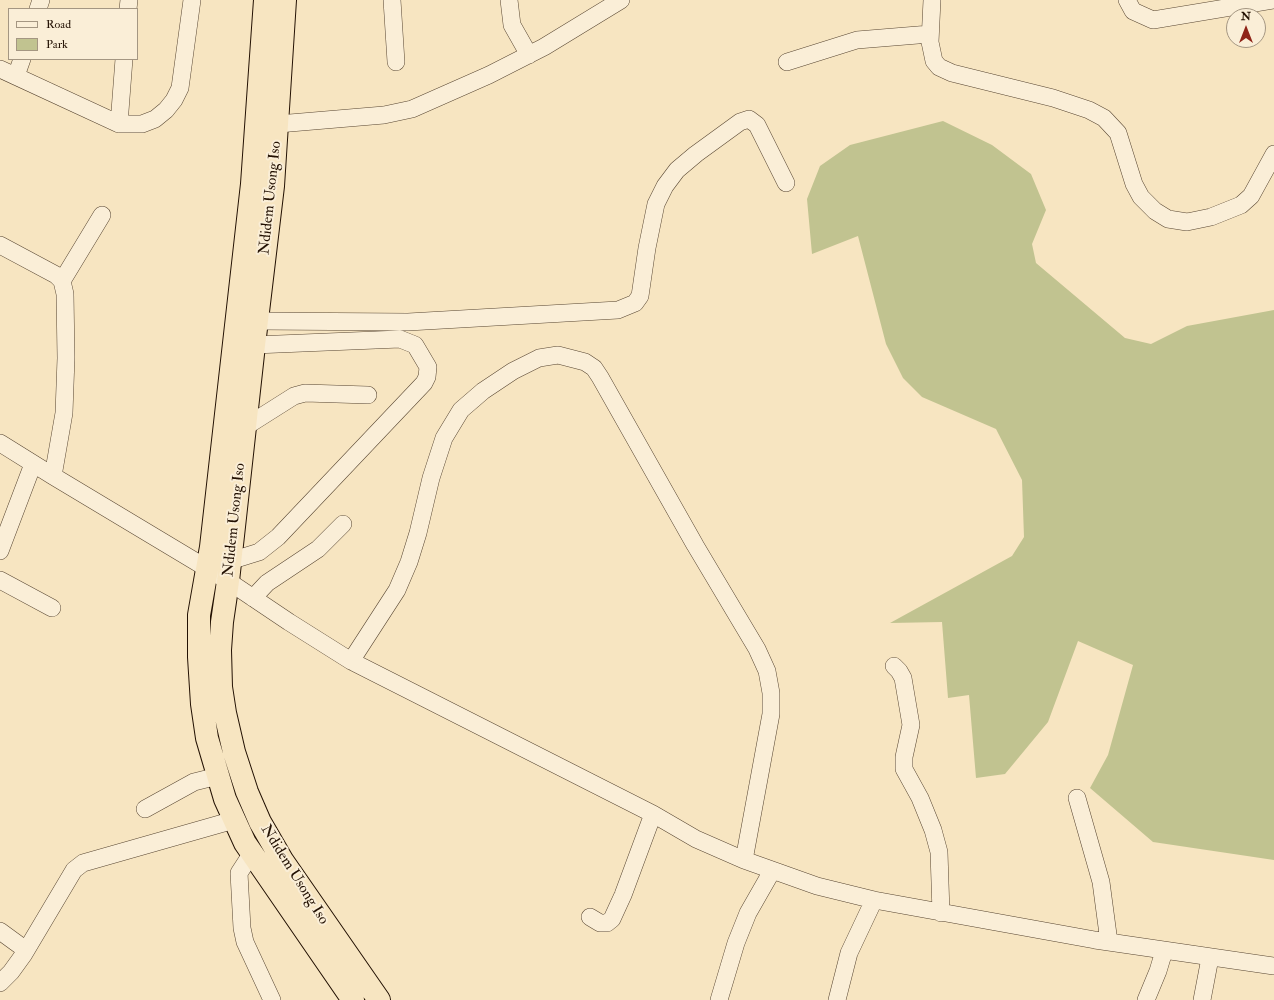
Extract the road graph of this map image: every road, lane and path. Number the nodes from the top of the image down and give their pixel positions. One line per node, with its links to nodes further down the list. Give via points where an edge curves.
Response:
1 (192, 0): 18 (street, via 180,88 174,100 155,119 142,124)
2 (266, 0): 34 (highway, Ndidem Usong Iso, via 252,184 211,547)
3 (285, 0): 19 (highway, Ndidem Usong Iso)
4 (392, 0): 14 (street)
5 (509, 0): 11 (street, via 512,25)
6 (622, 0): 11 (street)
7 (932, 0): 10 (street)
8 (1127, 0): 9 (street, via 1133,11 1153,20)
9 (1274, 0)
10 (930, 34): 15 (street, via 857,40); 20 (street, via 931,52 939,67 952,73 1053,98 1104,118 1118,133 1134,184 1141,197 1155,211 1168,219 1187,222 1211,217 1241,205 1251,196)
11 (529, 55): 19 (street, via 412,109 384,115)
12 (22, 60): 17 (street)
13 (124, 60): 18 (street)
14 (396, 62)
15 (787, 62)
16 (0, 69): 17 (street)
17 (16, 76): 18 (street)
18 (119, 124)
19 (278, 124): 25 (highway, Ndidem Usong Iso)
20 (1274, 154)
21 (786, 183): 25 (street, via 757,125 749,119 740,122 696,154 677,170 656,204 640,296 635,303 618,310 408,322)
22 (102, 215): 24 (street)
23 (0, 246): 24 (street, via 56,275)
24 (62, 281): 31 (street, via 65,294 66,337 64,413)
25 (257, 322): 26 (highway, Ndidem Usong Iso)
26 (254, 345): 28 (highway, Ndidem Usong Iso); 35 (street, via 400,339 414,345 428,368 424,383 278,537)
27 (368, 396): 28 (street, via 305,393 294,396)
28 (245, 426): 35 (highway, Ndidem Usong Iso)
29 (0, 443): 30 (street)
30 (33, 464): 31 (street); 33 (street)
31 (53, 476): 34 (street)
32 (343, 524): 37 (street, via 318,550 267,583)
33 (0, 551)
34 (206, 569): 35 (street); 41 (highway, Ndidem Usong Iso, via 199,615 199,657 207,738)
35 (229, 571): 37 (street); 61 (highway, Ndidem Usong Iso, via 220,650 221,687 234,752 247,792 260,822 282,860)
36 (0, 580): 38 (street)
37 (253, 598): 39 (street)
38 (52, 608)
39 (351, 661): 44 (street); 47 (street, via 396,590 410,562 444,438 461,410 513,371 539,358 558,355 584,362 594,368 600,377 758,650 767,671 771,714)
40 (894, 666): 50 (street, via 903,678 911,725 904,769 920,798 935,837 941,869)
41 (218, 776): 43 (street, via 194,782); 45 (highway, Ndidem Usong Iso)
42 (1077, 798): 53 (street, via 1101,882)
43 (145, 809)
44 (652, 814): 47 (street, via 696,839); 51 (street, via 612,919 607,923 600,923)
45 (234, 820): 46 (highway, Ndidem Usong Iso); 54 (street, via 83,863 74,870)
46 (252, 853): 59 (street, via 239,873 242,928 245,942); 60 (highway, Ndidem Usong Iso)
47 (744, 860): 48 (street)
48 (772, 871): 49 (street, via 817,886); 62 (street, via 748,913 733,950)
49 (874, 900): 50 (street); 63 (street, via 849,953)
50 (941, 913): 53 (street)
51 (590, 917)
52 (0, 932): 54 (street)
53 (1109, 942): 55 (street)
54 (26, 950): 58 (street)
55 (1164, 951): 56 (street); 64 (street)
56 (1210, 958): 57 (street); 65 (street)
57 (1274, 966)
58 (0, 983)
59 (272, 1000)
60 (353, 1000)
61 (379, 1000)
62 (718, 1000)
63 (837, 1000)
64 (1146, 1000)
65 (1202, 1000)

